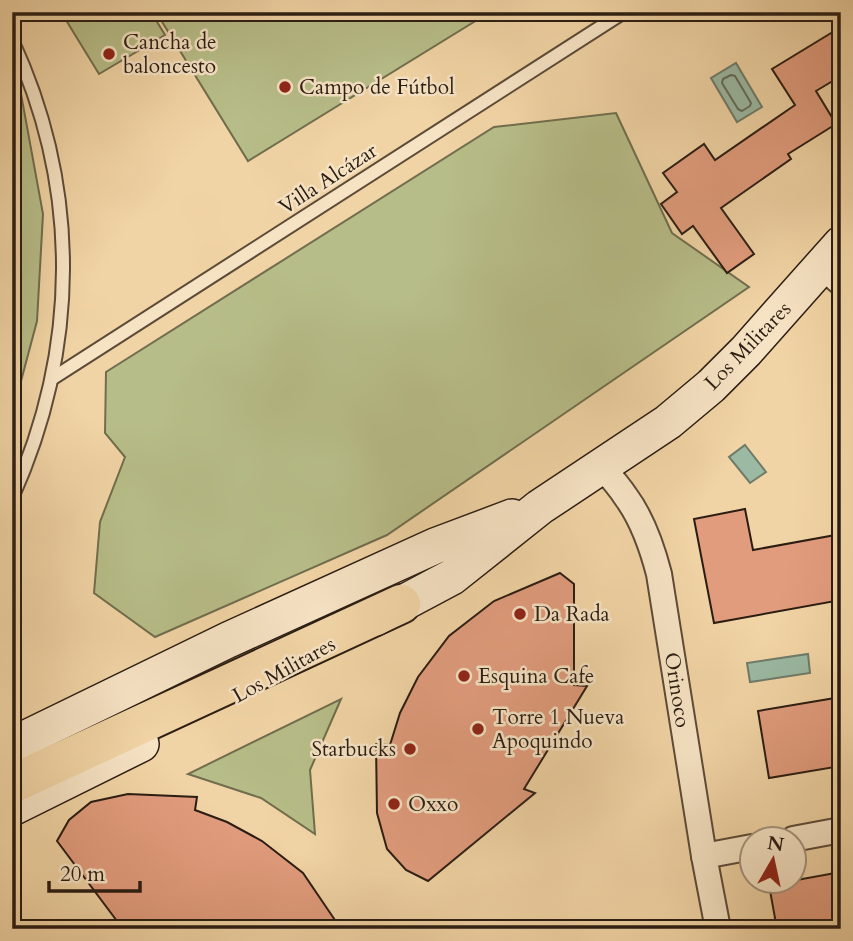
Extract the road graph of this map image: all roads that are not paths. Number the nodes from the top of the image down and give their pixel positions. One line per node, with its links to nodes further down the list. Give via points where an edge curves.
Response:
1 (624, 12): 4 (lane, Villa Alcázar)
2 (12, 40): 4 (lane, via 40,110 60,207 64,293)
3 (834, 265): 5 (main road, Los Militares, via 711,386 668,422)
4 (53, 378): 6 (lane, via 41,424)
5 (601, 466): 7 (main road, Los Militares); 15 (street, Orinoco, via 627,497 657,565)
6 (12, 498)
7 (540, 507): 8 (main road, Los Militares, via 452,578); 9 (main road, Los Militares, via 435,546)
8 (401, 604): 10 (highway); 11 (main road, Los Militares, via 248,691)
9 (12, 745)
10 (12, 784)
11 (12, 808)
12 (841, 830): 13 (street)
13 (808, 836)
14 (738, 849): 15 (street)
15 (704, 856): 16 (street, Orinoco)
16 (718, 929)

